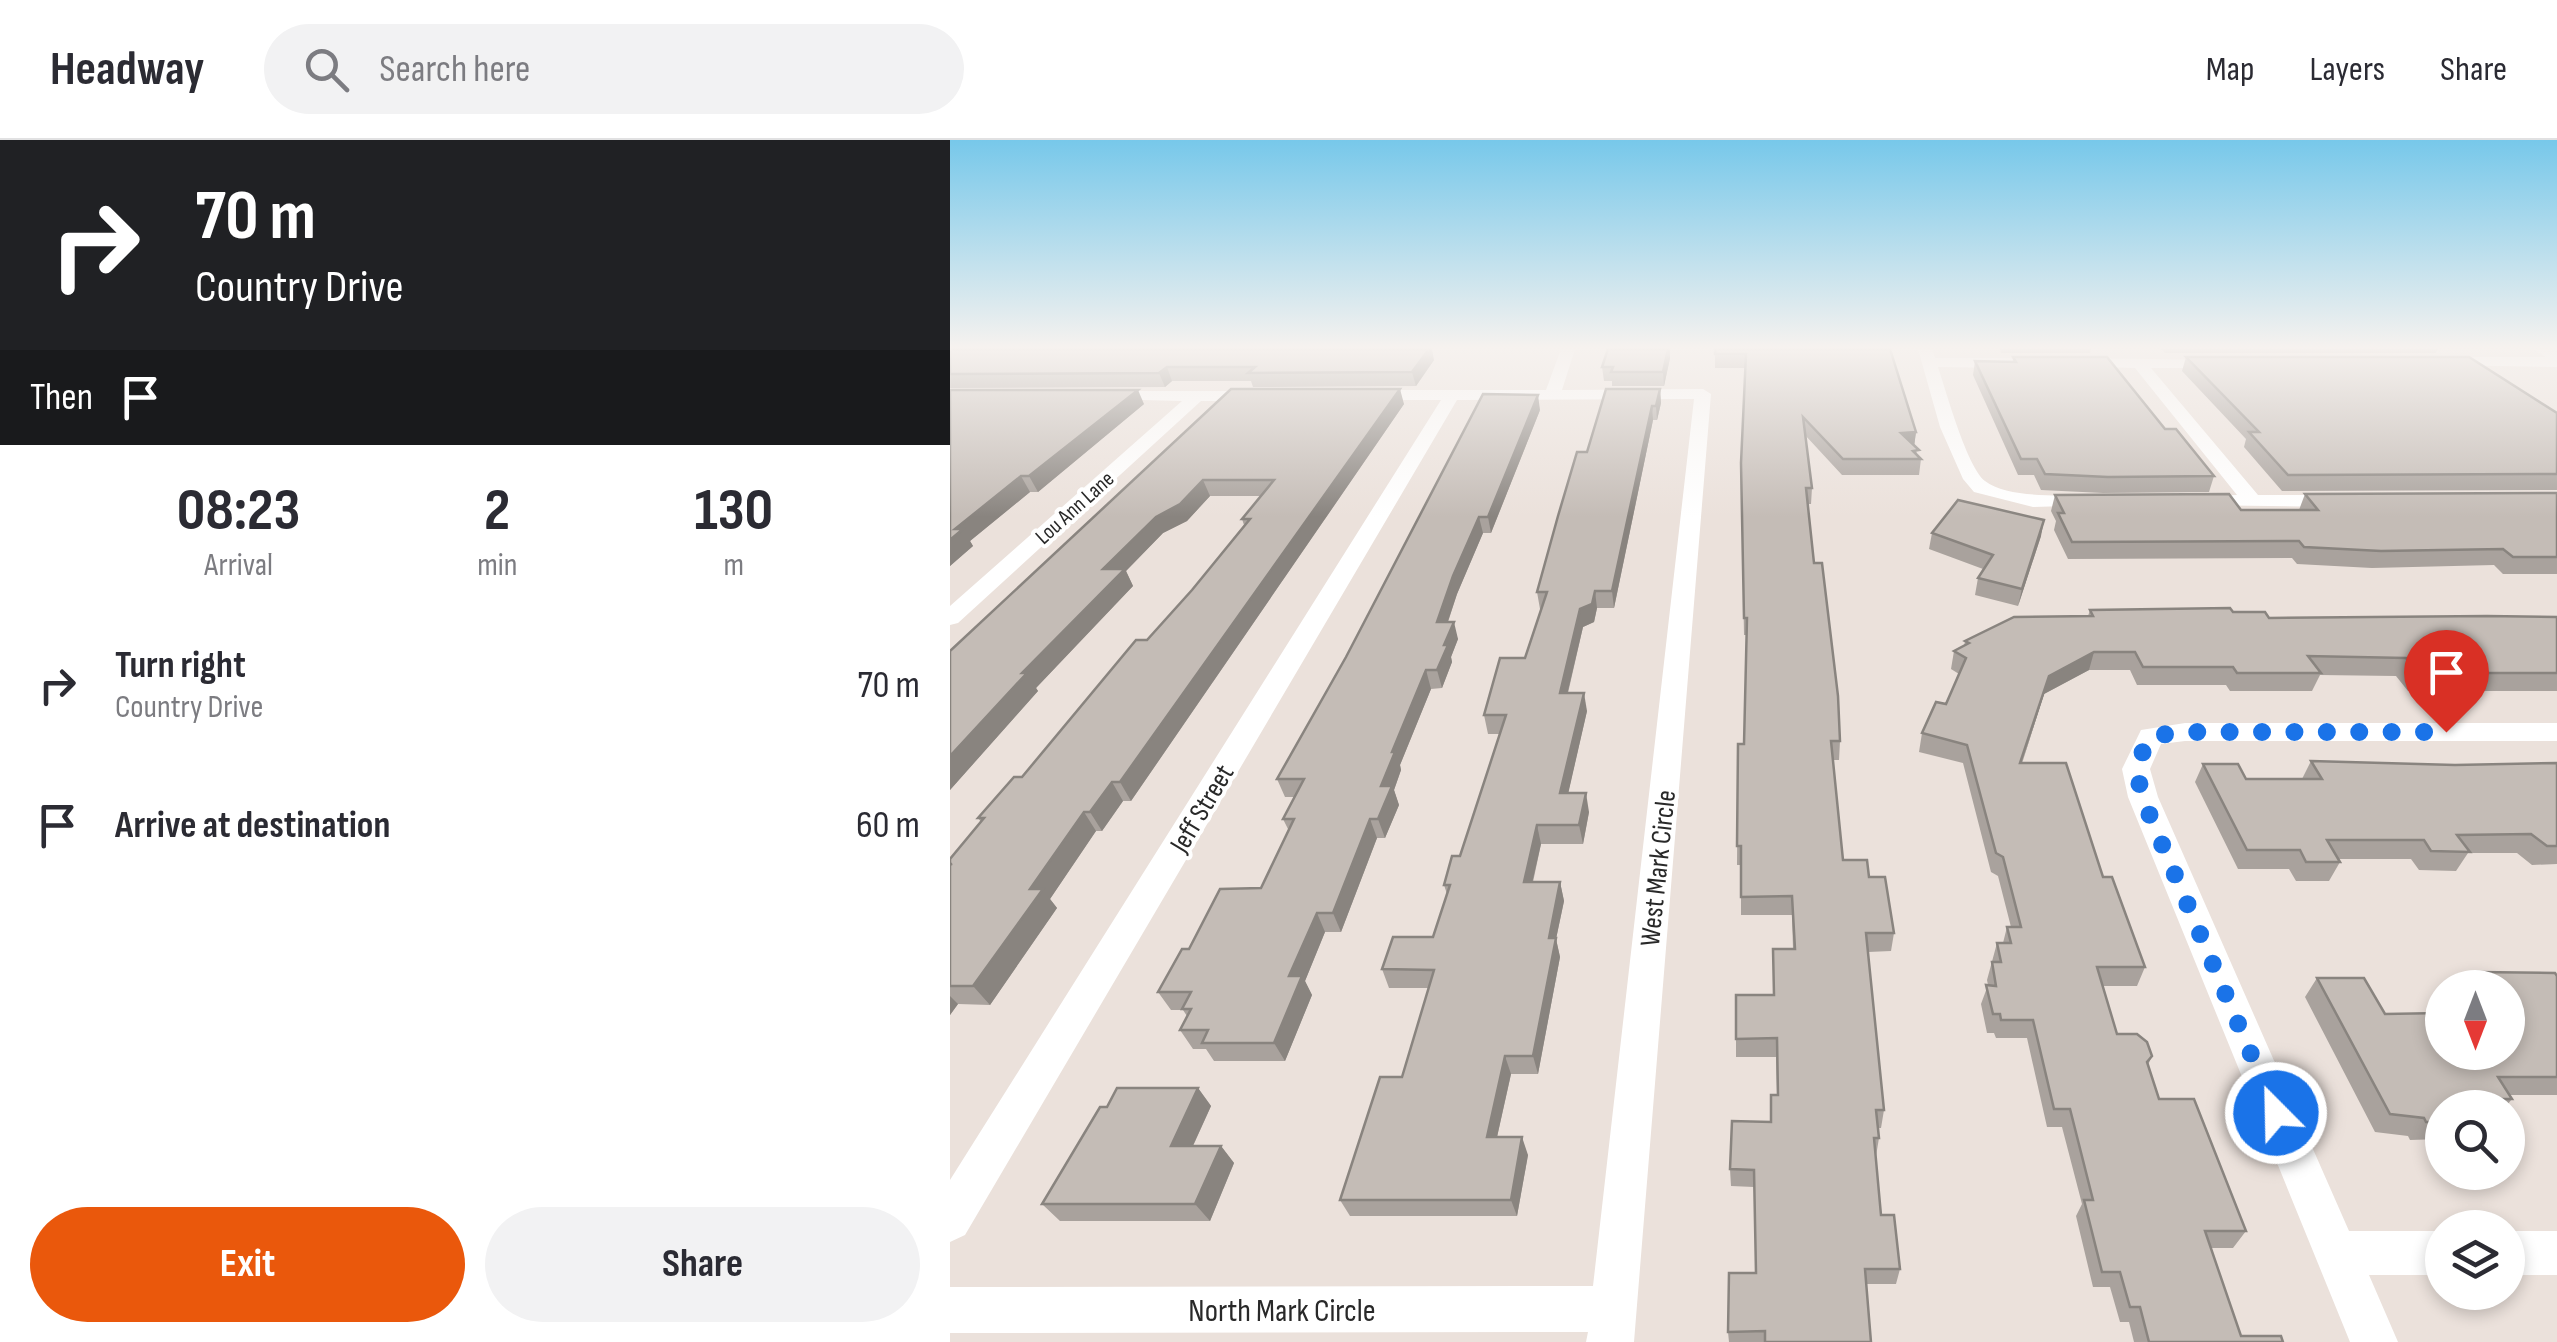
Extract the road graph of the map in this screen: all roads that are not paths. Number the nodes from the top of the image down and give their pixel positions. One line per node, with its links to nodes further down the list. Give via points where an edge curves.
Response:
1 (1187, 405): 10 (street, Lou Ann Lane)
2 (1446, 405): 12 (street, Jeff Street)
3 (1702, 405): 18 (street, West Mark Circle)
4 (1945, 405): 7 (street, via 1981,488 2033,501)
5 (2173, 405): 9 (street)
6 (2366, 500): 9 (street)
7 (2113, 501)
8 (2172, 501): 9 (street)
9 (2252, 501)
10 (950, 618)
11 (2557, 732): 14 (street, via 2185,732 2151,736 2144,748 2136,769 2142,797)
12 (950, 1220)
13 (2557, 1252): 16 (street)
14 (2336, 1253): 15 (street); 19 (street)
15 (2425, 1253)
16 (2525, 1253)
17 (950, 1310): 18 (street, North Mark Circle)
18 (1612, 1326)
19 (2374, 1342)

